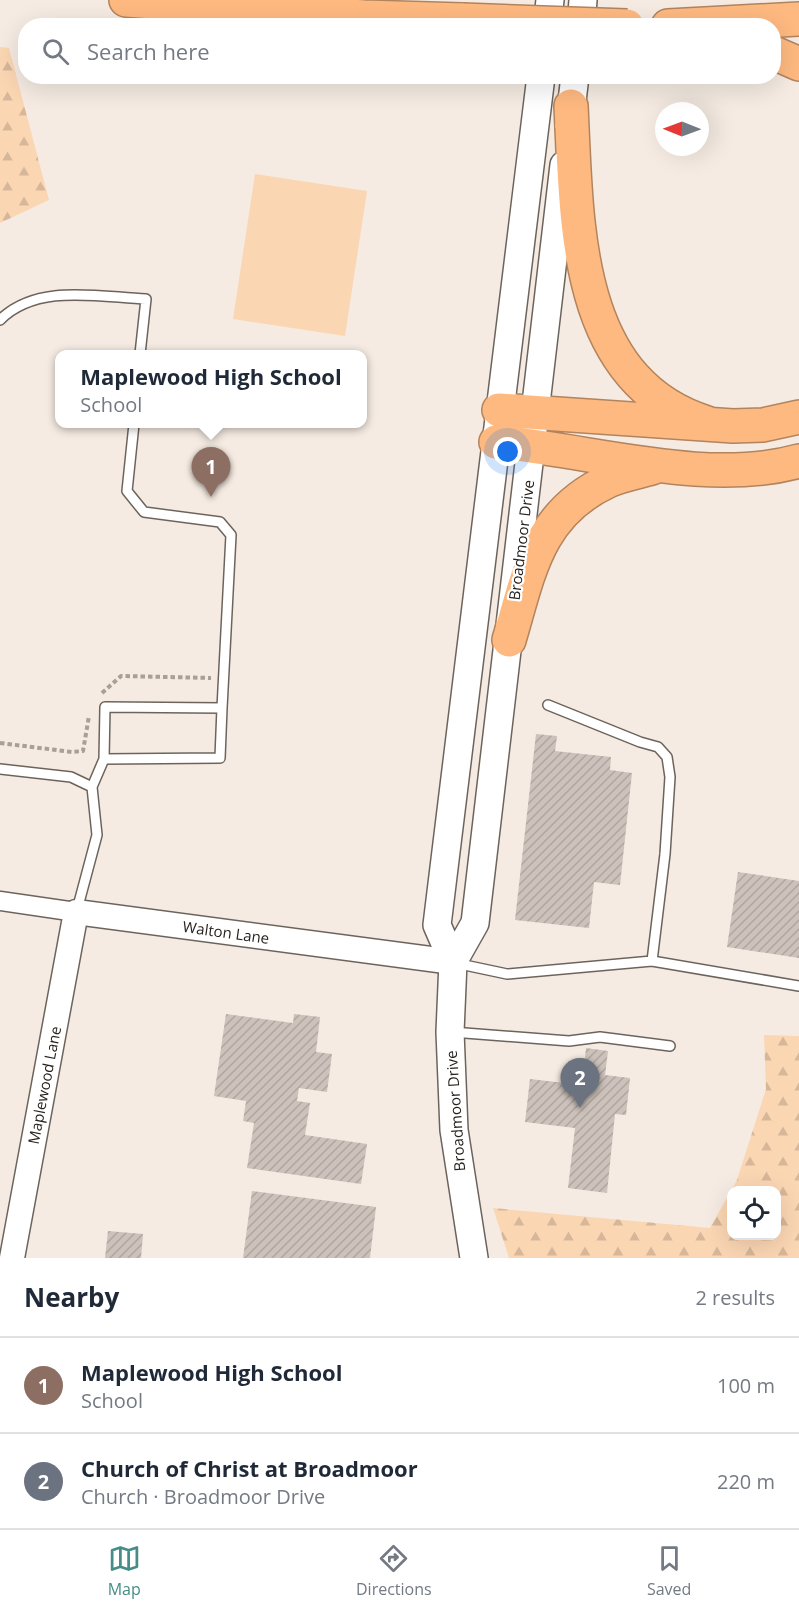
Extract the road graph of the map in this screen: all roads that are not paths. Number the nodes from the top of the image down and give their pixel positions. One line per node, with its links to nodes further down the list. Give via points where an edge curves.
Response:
1 (126, 0): 4 (highway, bridge)
2 (550, 0): 5 (main road)
3 (584, 0): 6 (main road)
4 (414, 18)
5 (548, 18)
6 (581, 18)
7 (799, 19): 8 (highway)
8 (781, 20)
9 (781, 56): 10 (highway)
10 (799, 64)
11 (540, 84): 18 (main road, Broadmoor Drive)
12 (573, 91): 15 (main road, Broadmoor Drive); 17 (highway, via 575,188 592,304 633,376 681,415)
13 (0, 320): 14 (lane, via 34,298 64,295 146,299)
14 (140, 350)
15 (534, 412): 17 (highway); 18 (highway); 20 (main road, Broadmoor Drive)
16 (799, 417): 17 (highway, via 763,426)
17 (707, 423)
18 (497, 426): 20 (highway); 31 (main road, Broadmoor Drive, via 437,926)
19 (133, 428): 25 (lane, via 127,491 144,512 220,522 231,535)
20 (532, 445): 22 (highway); 23 (main road, Broadmoor Drive)
21 (799, 461): 22 (highway, via 759,470)
22 (662, 465): 23 (highway, via 590,490 550,527 536,549)
23 (509, 640): 31 (main road, Broadmoor Drive, via 475,923)
24 (548, 705): 32 (lane, via 658,747 668,758 665,854)
25 (222, 708): 26 (lane, via 220,758); 26 (lane, via 105,707)
26 (104, 759): 28 (lane)
27 (0, 769): 28 (lane, via 71,777)
28 (92, 787): 30 (lane, via 97,835)
29 (0, 901): 30 (street, Walton Lane)
30 (76, 912): 31 (street, Walton Lane); 36 (street, Maplewood Lane)
31 (453, 962): 32 (lane, via 507,974); 34 (main road, Broadmoor Drive)
32 (652, 962): 33 (lane)
33 (799, 986)
34 (450, 1032): 35 (lane, via 569,1041 600,1037); 37 (main road, Broadmoor Drive, via 454,1130)
35 (670, 1046)
36 (12, 1258)
37 (474, 1258)

